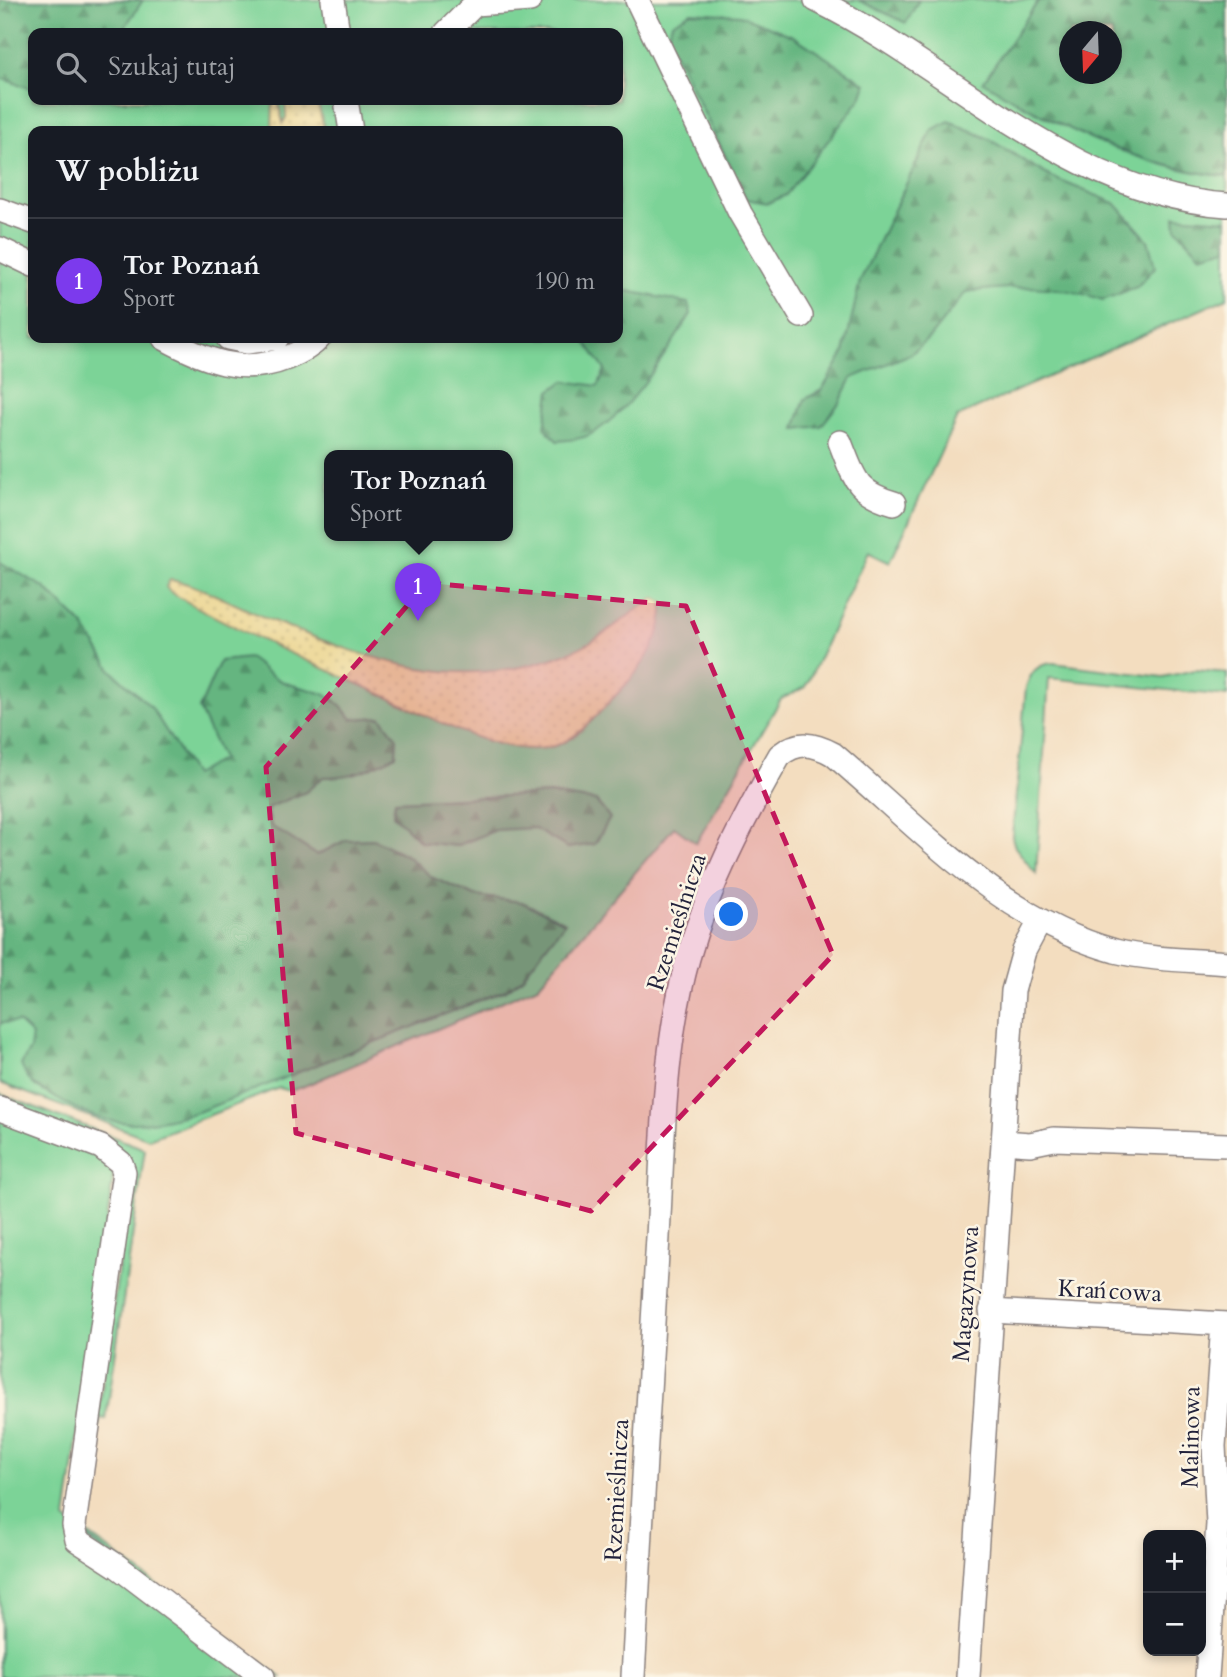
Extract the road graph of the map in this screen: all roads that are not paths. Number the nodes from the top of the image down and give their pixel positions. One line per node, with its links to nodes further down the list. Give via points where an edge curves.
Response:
1 (333, 0): 5 (street)
2 (530, 0): 6 (street, via 475,4)
3 (637, 0): 14 (street, via 740,213)
4 (816, 0): 9 (street, via 1091,166 1172,197)
5 (337, 28)
6 (451, 28)
7 (347, 105): 8 (street)
8 (350, 126)
9 (1227, 205)
10 (0, 210): 11 (street)
11 (28, 220)
12 (0, 249): 13 (street)
13 (28, 263)
14 (802, 316)
15 (174, 343): 16 (street, via 202,358 234,366 273,364)
16 (312, 343)
17 (840, 442): 18 (street, via 865,492)
18 (894, 503)
19 (1040, 921): 20 (street, Rzemieślnicza, via 1118,951); 22 (street, Magazynowa, via 1017,969 1013,991); 27 (street, Rzemieślnicza, via 999,895 818,745 790,747 780,755 759,791 713,886 688,957 668,1061)
20 (1227, 962)
21 (0, 1109): 26 (street, via 101,1147 121,1163 124,1172 74,1525 77,1540)
22 (1003, 1142): 23 (street, via 1030,1144 1054,1139); 24 (street, Magazynowa)
23 (1227, 1145)
24 (991, 1311): 25 (street, Krańcowa); 28 (street, Magazynowa)
25 (1225, 1324): 29 (street, Malinowa, via 1214,1446 1218,1524)
26 (263, 1677)
27 (633, 1677)
28 (968, 1677)
29 (1206, 1677)

